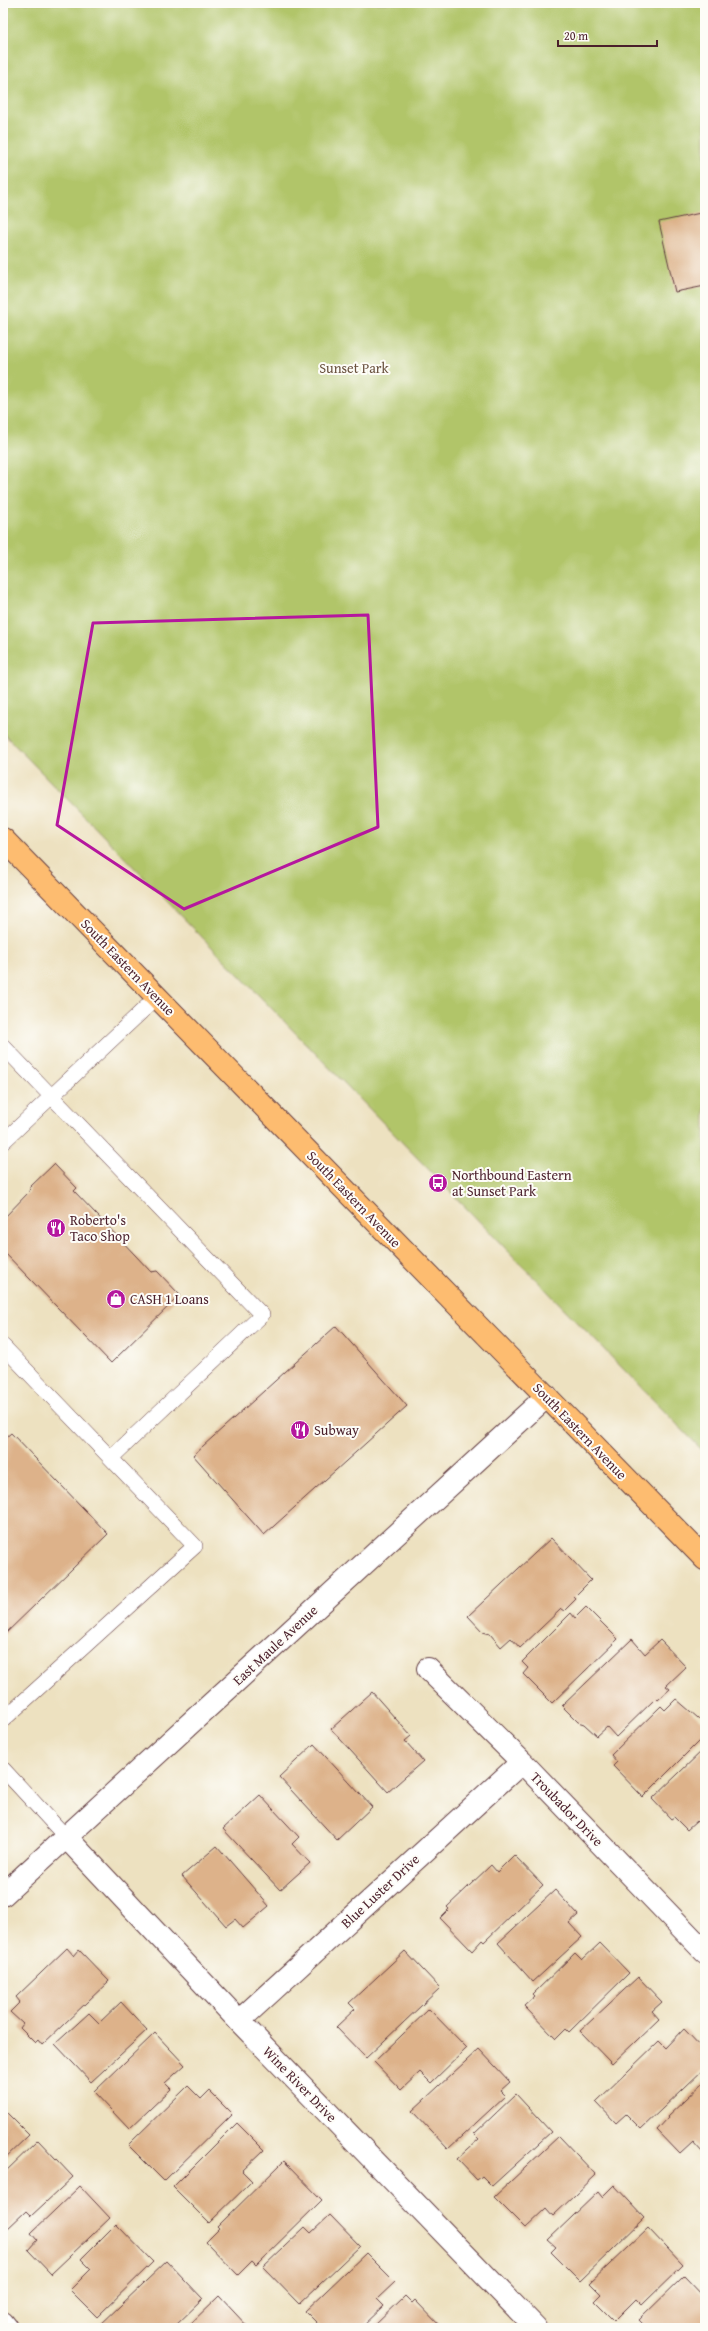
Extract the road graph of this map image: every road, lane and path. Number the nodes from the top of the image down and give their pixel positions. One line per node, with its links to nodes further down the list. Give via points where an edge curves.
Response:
1 (3, 839): 2 (main road, South Eastern Avenue)
2 (157, 997): 4 (lane); 7 (main road, South Eastern Avenue)
3 (3, 1046): 4 (lane)
4 (51, 1096): 5 (lane); 8 (lane, via 262,1315)
5 (3, 1142)
6 (3, 1346): 8 (lane)
7 (546, 1396): 9 (main road, South Eastern Avenue); 14 (street, East Maule Avenue)
8 (111, 1458): 11 (lane, via 195,1546)
9 (705, 1559)
10 (428, 1669): 12 (street, Troubador Drive)
11 (3, 1720)
12 (522, 1762): 16 (street, Troubador Drive); 17 (street, Blue Luster Drive)
13 (3, 1769): 14 (lane)
14 (66, 1837): 15 (street, East Maule Avenue); 17 (street, Wine River Drive)
15 (3, 1895)
16 (705, 1952)
17 (239, 2021): 20 (street, Wine River Drive)
18 (3, 2324): 19 (street)
19 (7, 2328)
20 (536, 2328)

